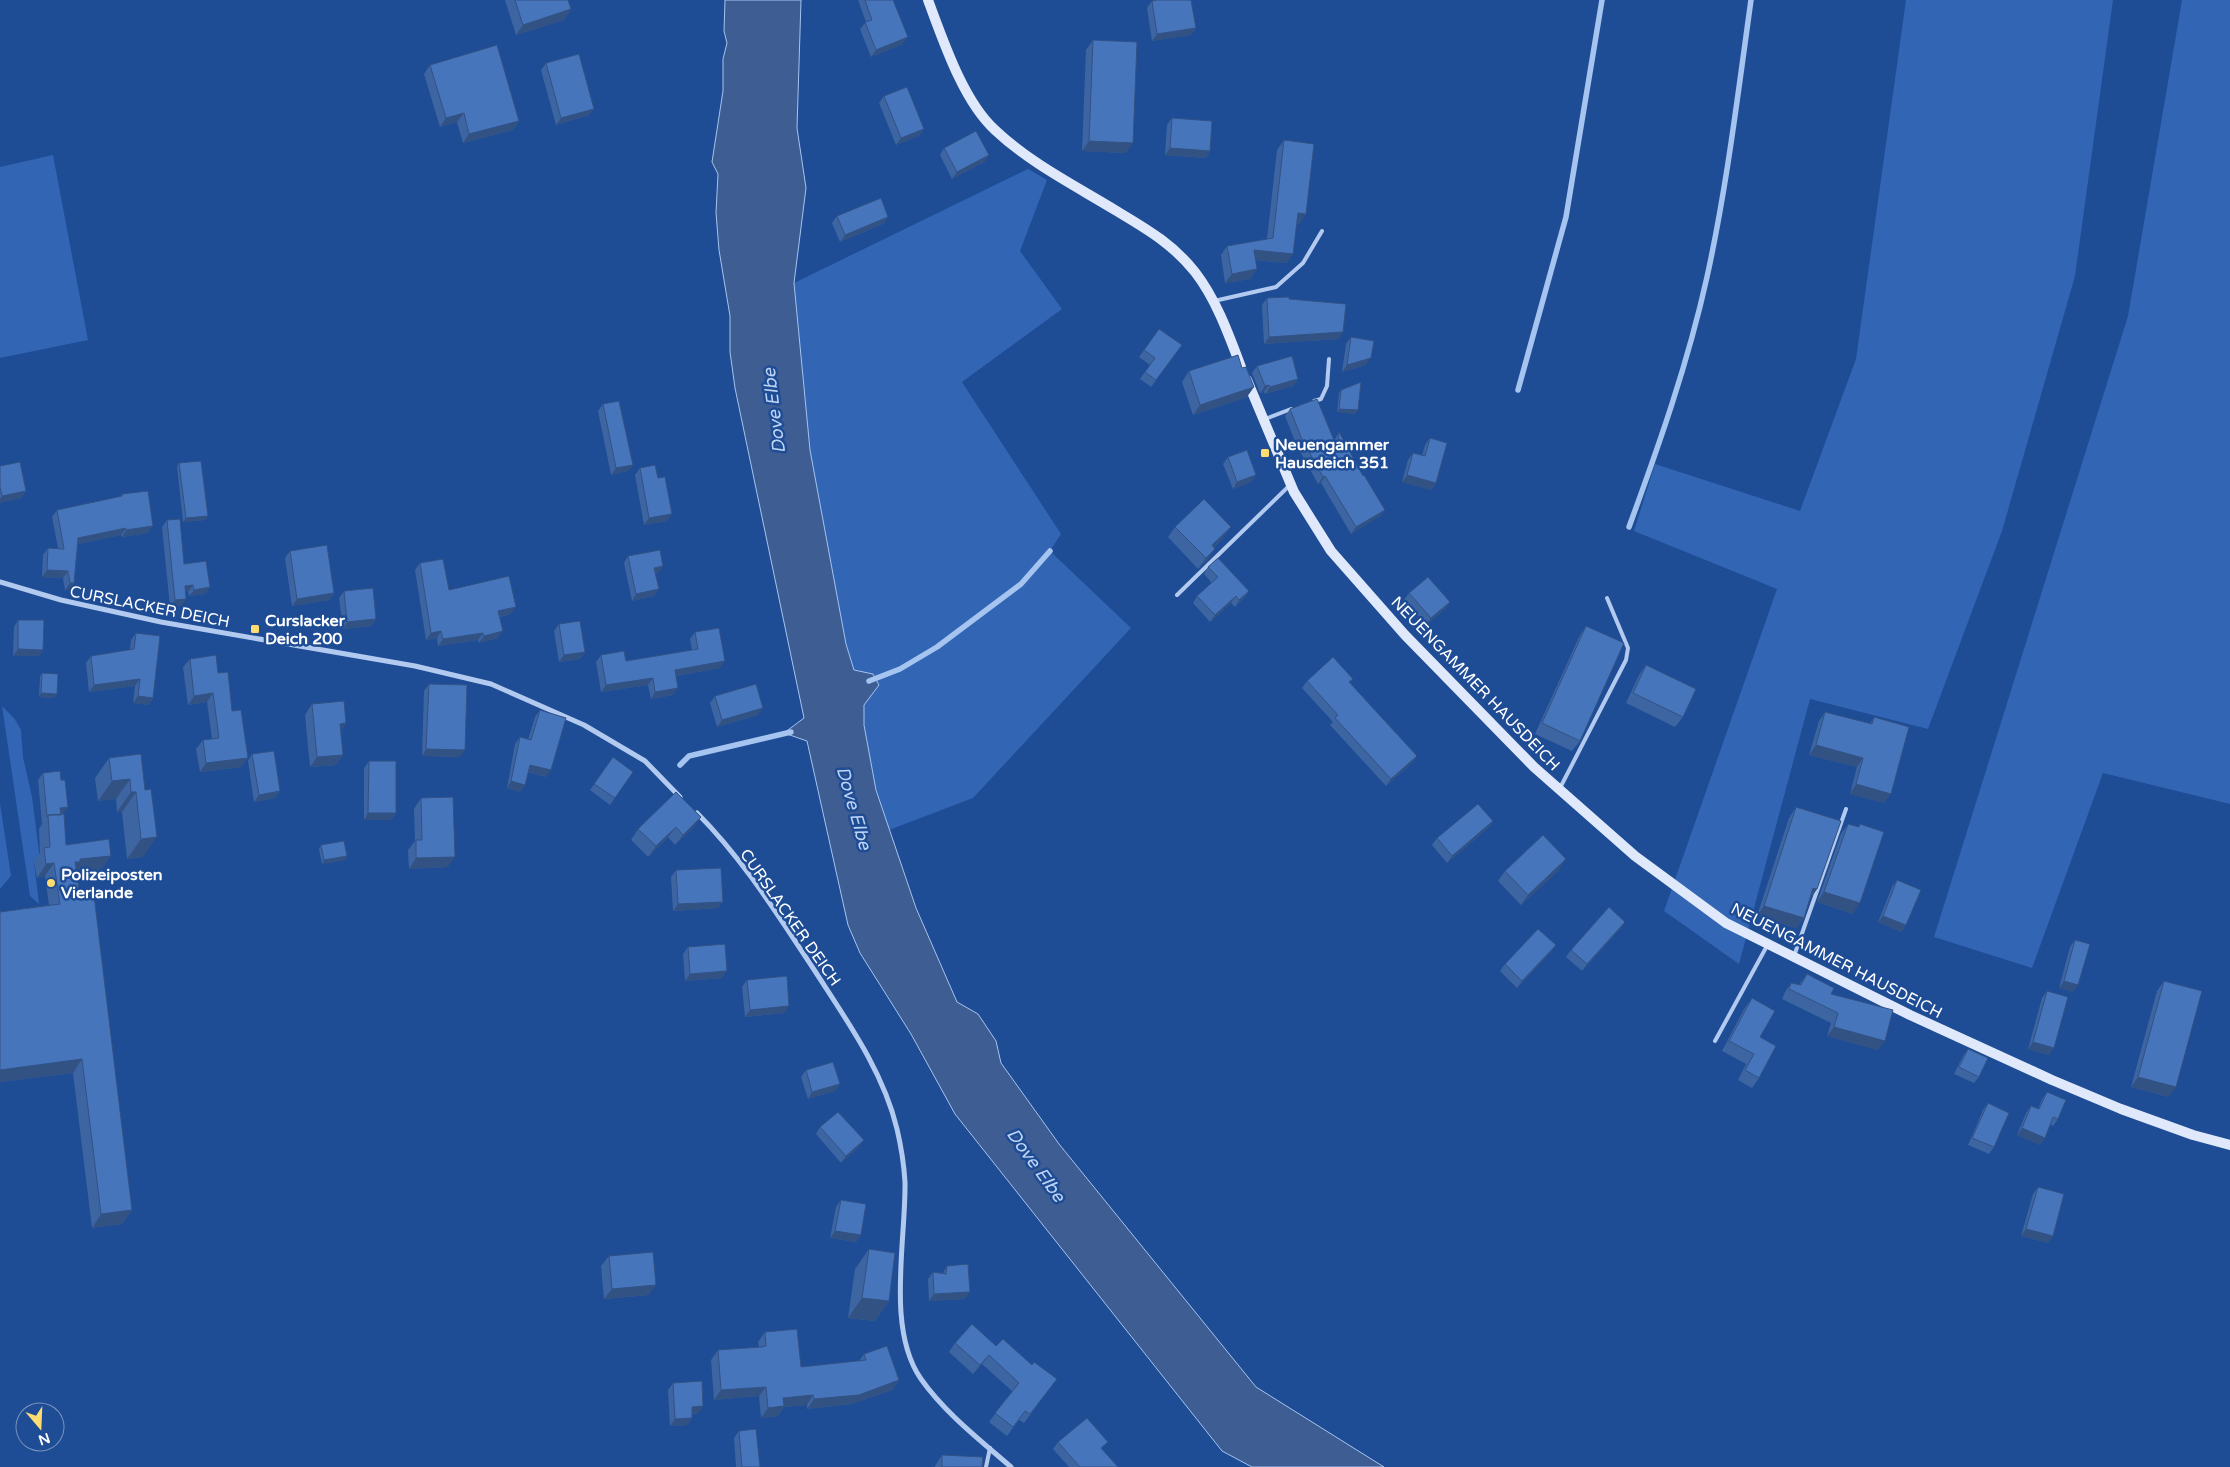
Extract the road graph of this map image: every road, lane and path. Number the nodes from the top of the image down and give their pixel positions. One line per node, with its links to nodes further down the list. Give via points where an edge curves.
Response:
1 (928, 0): 3 (street, NEUENGAMMER HAUSDEICH, via 967,94 994,129 1036,163 1161,237 1195,272)
2 (1322, 231): 3 (lane, via 1303,263 1276,287)
3 (1212, 301): 7 (street, NEUENGAMMER HAUSDEICH)
4 (1329, 359): 5 (lane, via 1327,386 1321,399)
5 (1312, 402)
6 (1294, 408): 7 (lane)
7 (1263, 420): 8 (street, NEUENGAMMER HAUSDEICH)
8 (1290, 484): 10 (lane); 12 (street, NEUENGAMMER HAUSDEICH, via 1331,551 1399,628)
9 (0, 582): 13 (street, CURSLACKER DEICH, via 61,600 161,622 415,666 491,684 584,725 645,761)
10 (1178, 596)
11 (1607, 598): 12 (lane, via 1628,648 1626,660)
12 (1559, 789): 16 (street, NEUENGAMMER HAUSDEICH, via 1635,856 1726,923)
13 (685, 801)
14 (691, 808): 20 (street, CURSLACKER DEICH, via 745,868 854,1032 880,1080 897,1128 905,1180 901,1307 902,1329 909,1354 920,1378 936,1398)
15 (1846, 809): 17 (lane)
16 (1768, 944): 17 (street, NEUENGAMMER HAUSDEICH); 18 (lane)
17 (1794, 956): 19 (street, NEUENGAMMER HAUSDEICH, via 1910,1015 2052,1080 2184,1131)
18 (1715, 1041)
19 (2230, 1145)
20 (990, 1448): 21 (lane); 22 (street, CURSLACKER DEICH)
21 (986, 1467)
22 (1010, 1467)

